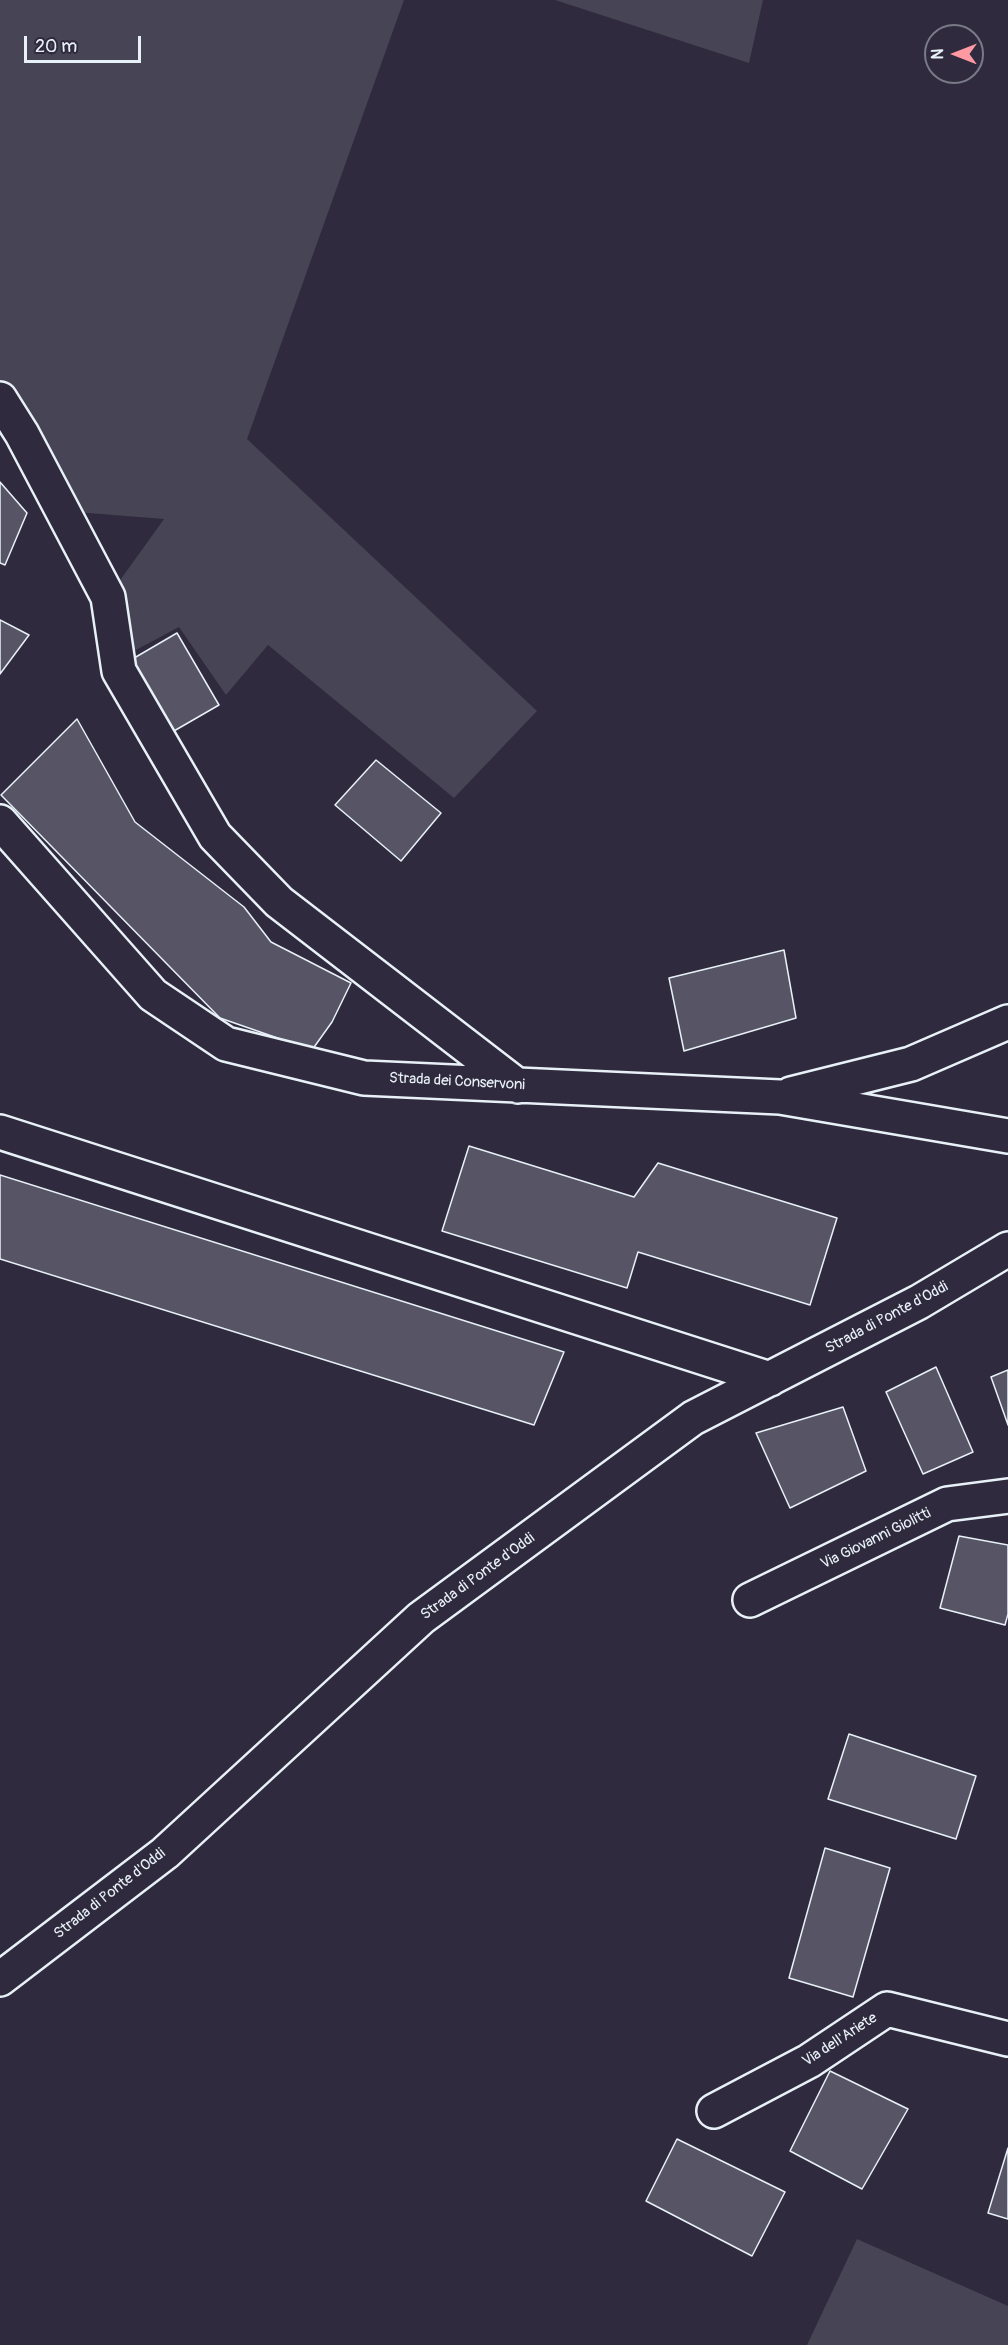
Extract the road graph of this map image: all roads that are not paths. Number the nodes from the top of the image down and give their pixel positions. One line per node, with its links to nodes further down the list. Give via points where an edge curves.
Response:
1 (0, 399): 4 (street, via 108,597 119,671 215,837 279,902)
2 (0, 822): 4 (street, Strada dei Conservoni, via 153,995 226,1044 364,1078)
3 (1008, 1022): 5 (street, via 911,1064)
4 (518, 1086): 5 (street, Strada dei Conservoni)
5 (780, 1097): 7 (street, Strada dei Conservoni)
6 (0, 1132): 9 (street)
7 (1008, 1136)
8 (1008, 1249): 9 (street, Strada di Ponte d'Oddi, via 920,1302)
9 (770, 1379): 12 (street, Strada di Ponte d'Oddi, via 693,1418 421,1617 165,1853)
10 (1008, 1496): 11 (street, Via Giovanni Giolitti, via 947,1504)
11 (750, 1600)
12 (0, 1979)
13 (1008, 2038): 14 (street, Via dell'Ariete, via 887,2009 809,2061)
14 (714, 2111)

